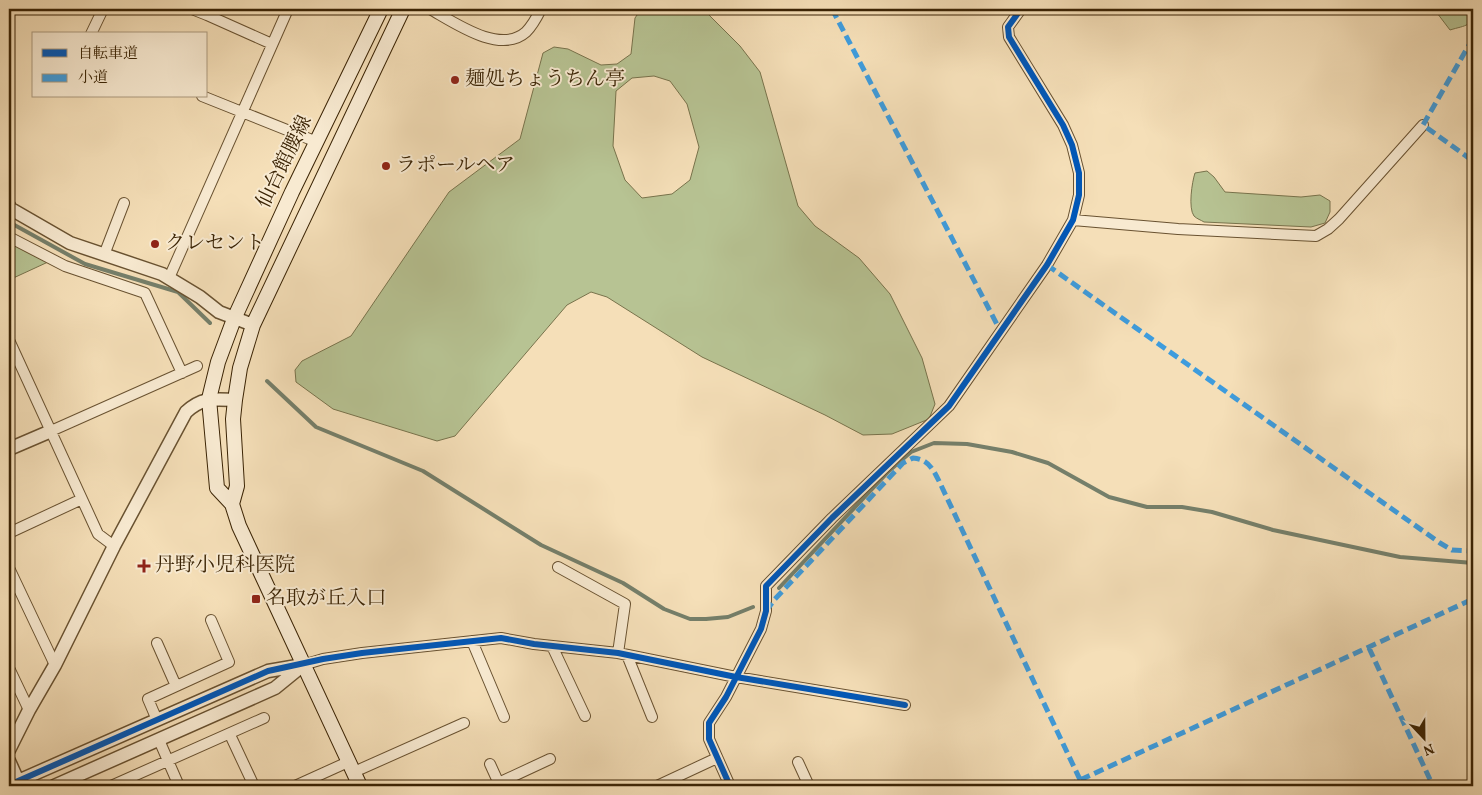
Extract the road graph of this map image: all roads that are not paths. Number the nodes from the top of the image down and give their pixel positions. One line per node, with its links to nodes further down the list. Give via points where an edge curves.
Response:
1 (103, 9): 10 (street)
2 (192, 9): 9 (street)
3 (288, 9): 11 (street)
4 (381, 9): 15 (main road, 仙台館腰線)
5 (403, 9): 23 (main road, 仙台館腰線)
6 (430, 9): 7 (street, via 457,24 501,41 525,33)
7 (541, 9)
8 (1021, 9): 18 (street, via 1008,27 1010,37 1072,145 1079,180)
9 (209, 12): 11 (street)
10 (92, 32)
11 (272, 44): 13 (street)
12 (207, 98): 13 (street)
13 (241, 113): 15 (street); 21 (street)
14 (1423, 125): 18 (street, via 1339,219 1316,236)
15 (317, 142): 22 (main road, 仙台館腰線)
16 (124, 203): 20 (street)
17 (9, 206): 20 (street, via 70,243)
18 (1073, 220): 45 (street, via 1047,265 949,406 766,586 766,611 761,629)
19 (9, 237): 26 (street, via 65,266 145,293)
20 (104, 255): 21 (street)
21 (169, 278): 22 (street)
22 (234, 319): 23 (street); 27 (main road, 仙台館腰線)
23 (253, 325): 28 (main road, 仙台館腰線, via 240,368)
24 (9, 340): 29 (street)
25 (197, 366): 26 (street)
26 (182, 373): 29 (street)
27 (209, 399): 28 (street); 32 (main road, 仙台館腰線, via 217,488); 34 (street, via 195,404 186,412)
28 (235, 400): 32 (main road, 仙台館腰線, via 233,424 237,486)
29 (51, 431): 30 (street); 31 (street)
30 (9, 449)
31 (82, 499): 33 (street); 34 (street, via 98,534)
32 (232, 504): 42 (main road, 仙台館腰線, via 238,526)
33 (9, 533)
34 (114, 546): 43 (street)
35 (558, 567): 41 (street, via 625,604)
36 (9, 568): 43 (street)
37 (211, 620): 46 (street, via 229,662)
38 (472, 641): 40 (street, via 501,638); 42 (street, via 362,653); 50 (street)
39 (157, 643): 46 (street)
40 (552, 646): 41 (street); 49 (street)
41 (622, 654): 45 (street); 51 (street)
42 (304, 664): 53 (street, via 268,672); 56 (street, via 275,688); 64 (main road, 仙台館腰線)
43 (54, 665): 48 (street)
44 (9, 668): 48 (street)
45 (736, 677): 47 (street); 58 (street, via 709,723 709,739)
46 (176, 686): 53 (street, via 148,699)
47 (905, 705)
48 (29, 710): 57 (street)
49 (585, 716)
50 (504, 717)
51 (652, 717)
52 (264, 718): 61 (street)
53 (157, 720): 65 (street)
54 (464, 723): 64 (street)
55 (232, 739): 70 (street)
56 (158, 740): 61 (street); 67 (street)
57 (9, 750)
58 (717, 758): 73 (street); 74 (street)
59 (550, 759): 66 (street)
60 (9, 761): 65 (street)
61 (167, 761): 68 (street); 69 (street)
62 (798, 762): 75 (street)
63 (490, 764): 66 (street)
64 (351, 767): 71 (street); 72 (main road, 仙台館腰線)
65 (14, 783)
66 (497, 785)
67 (54, 786)
68 (111, 786)
69 (179, 786)
70 (254, 786)
71 (295, 786)
72 (360, 786)
73 (657, 786)
74 (730, 786)
75 (809, 786)

